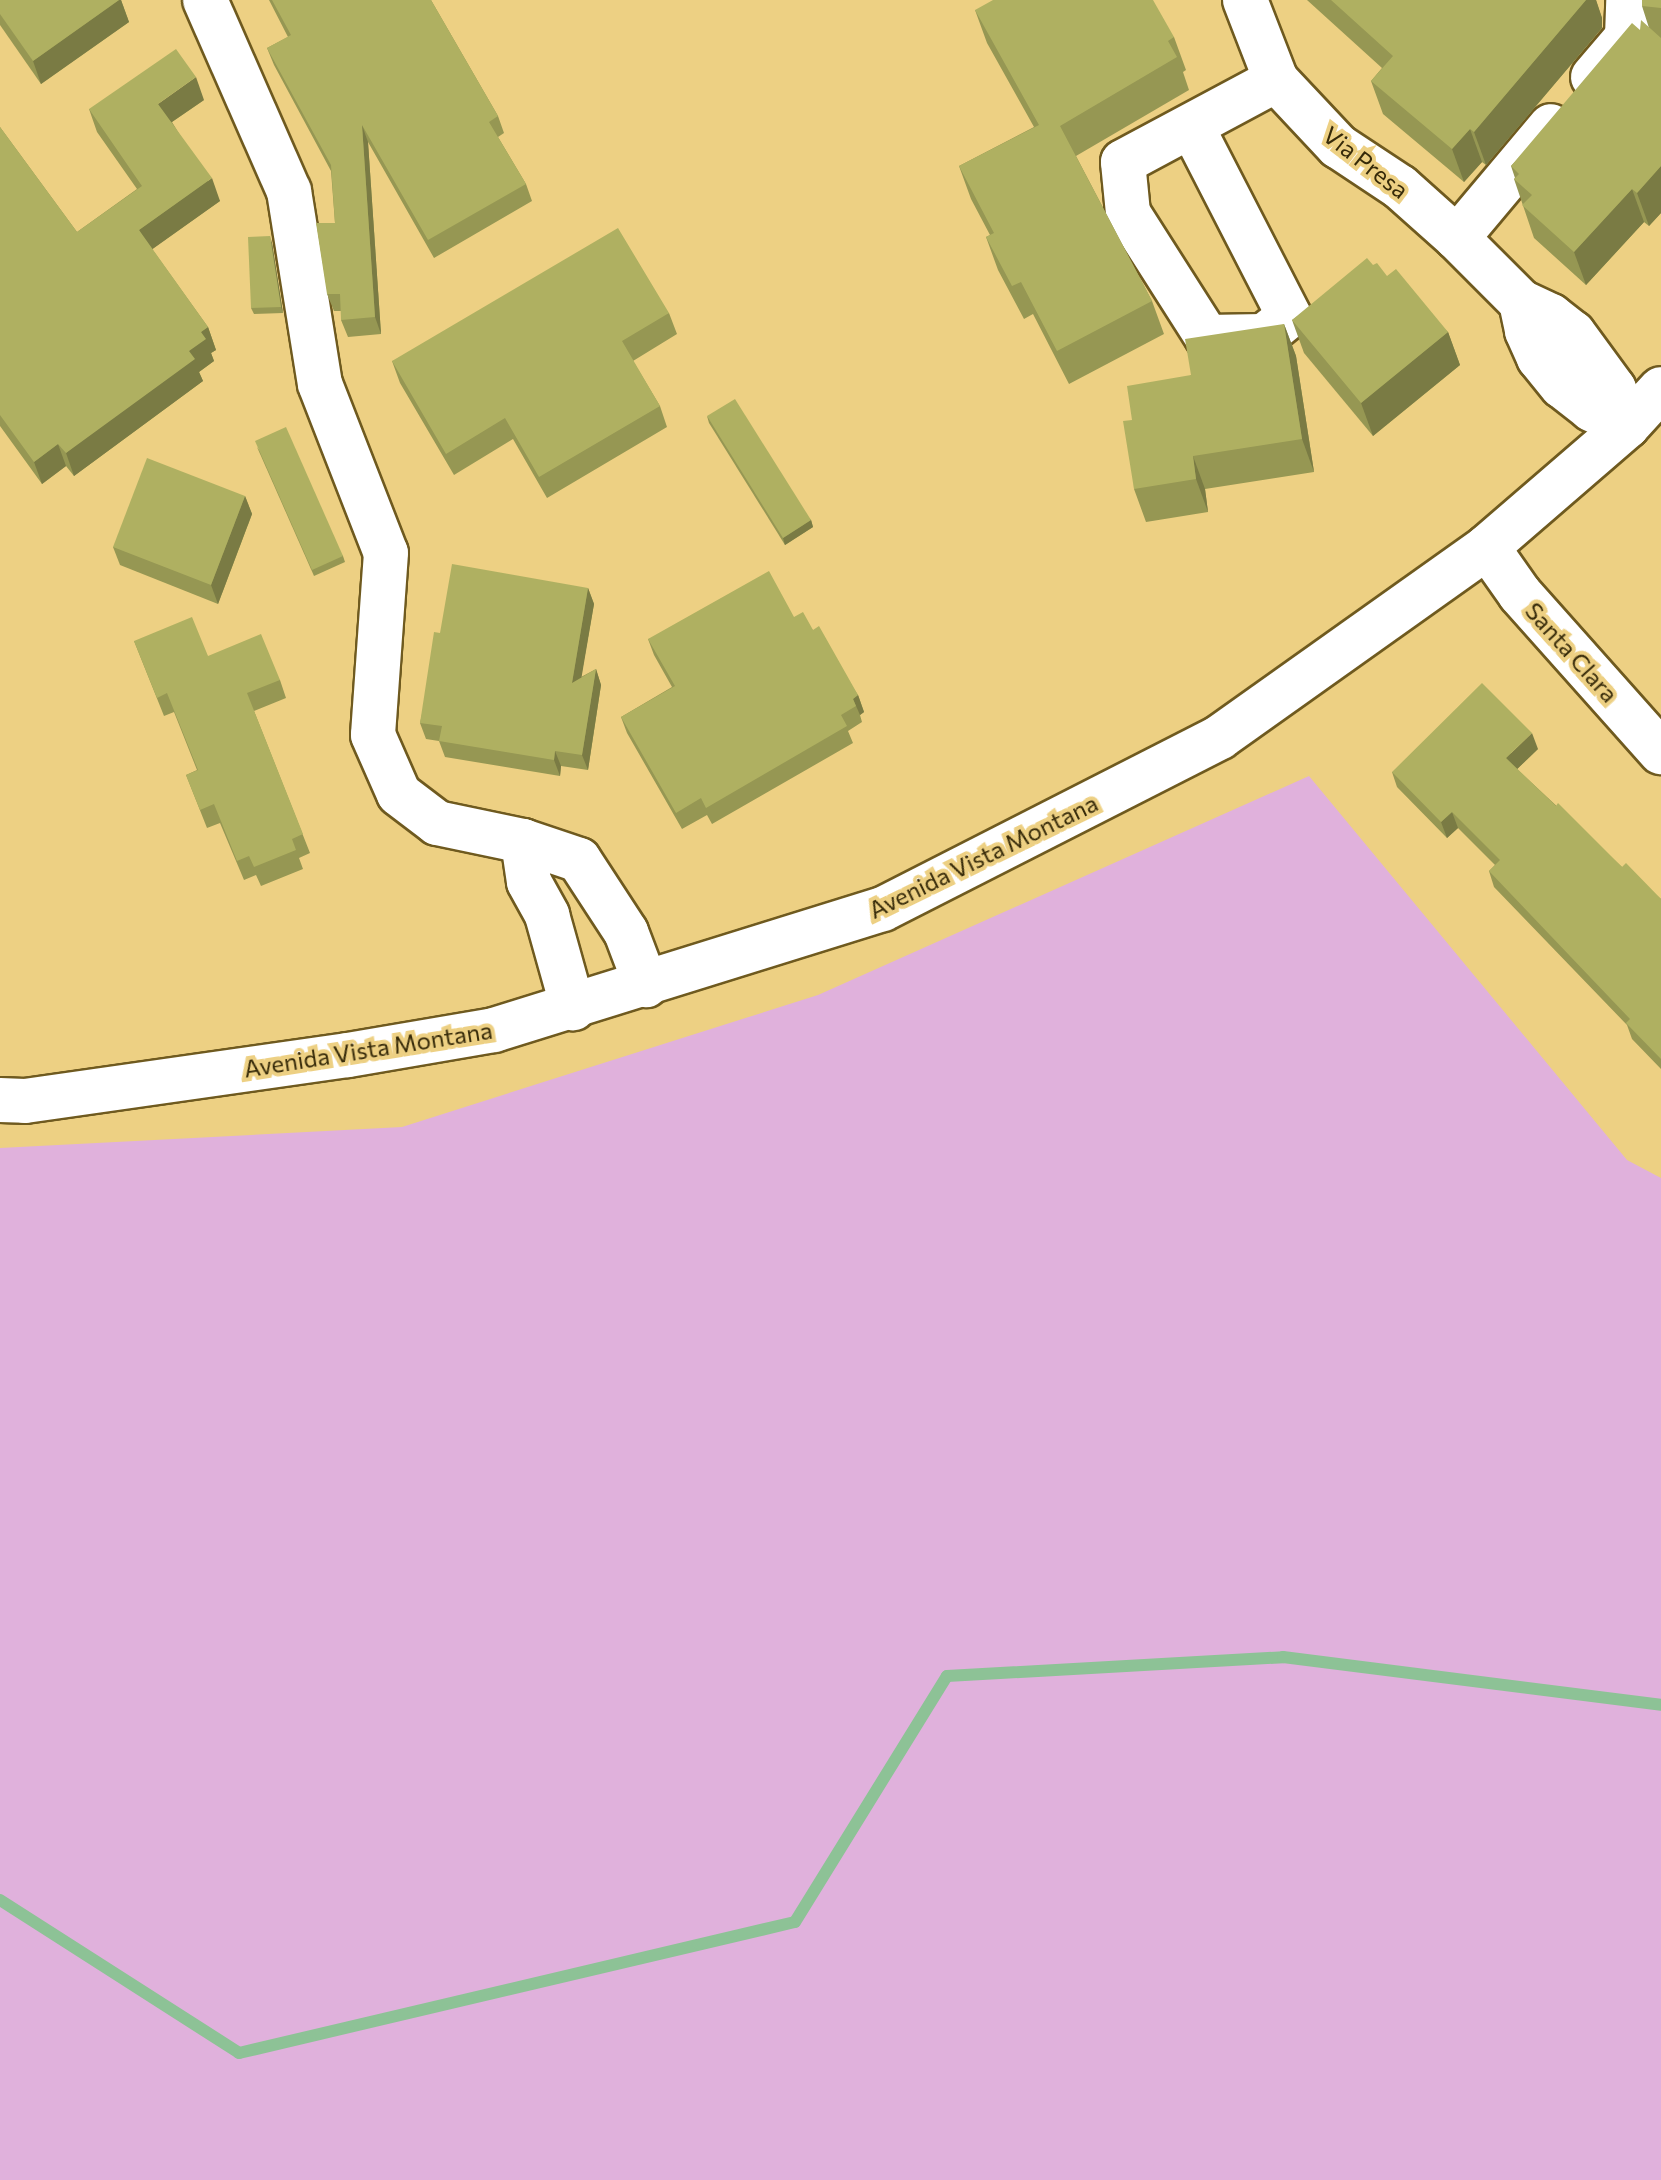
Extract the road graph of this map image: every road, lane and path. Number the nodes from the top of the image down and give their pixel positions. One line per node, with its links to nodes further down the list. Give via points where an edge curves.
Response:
1 (1245, 0): 4 (street, Via Presa)
2 (1628, 0): 6 (street, via 1627,37)
3 (210, 2): 11 (street, via 289,191 320,384 386,553 373,735 399,794 437,823)
4 (1276, 80): 5 (street); 6 (street, Via Presa, via 1338,146 1400,187)
5 (1192, 127): 5 (street, via 1123,162 1128,213 1207,337 1264,336 1289,316)
6 (1457, 238): 8 (street, Via Presa, via 1521,302 1562,325 1595,358)
7 (1661, 389): 8 (street, Avenida Vista Montana)
8 (1627, 426): 9 (street, Avenida Vista Montana)
9 (1487, 547): 10 (street, Santa Clara, via 1520,594); 12 (street, Avenida Vista Montana, via 1220,737 883,909)
10 (1661, 752)
11 (523, 841): 12 (street, via 579,860 626,932); 13 (street, via 529,882 547,915)
12 (646, 985): 13 (street, Avenida Vista Montana)
13 (573, 1008): 14 (street, Avenida Vista Montana, via 494,1030 348,1055 25,1101)
14 (0, 1100)

